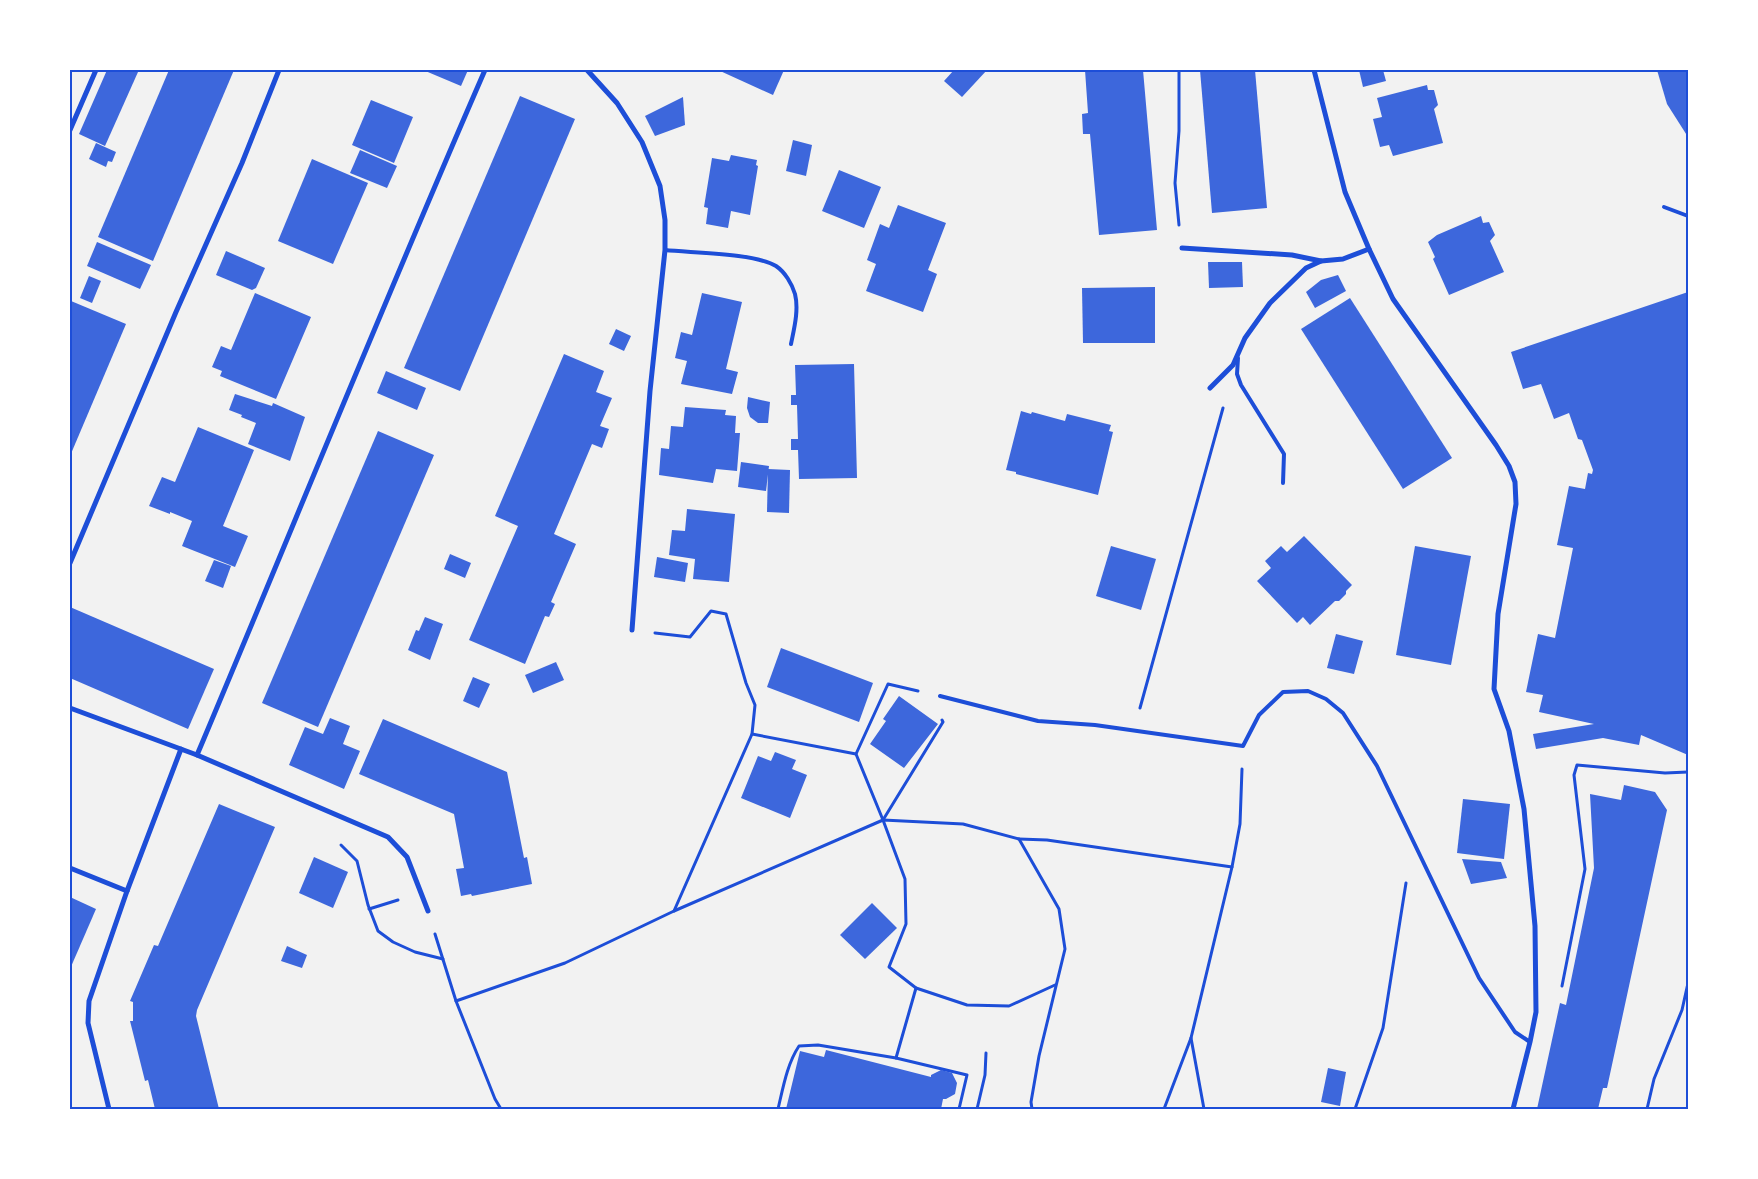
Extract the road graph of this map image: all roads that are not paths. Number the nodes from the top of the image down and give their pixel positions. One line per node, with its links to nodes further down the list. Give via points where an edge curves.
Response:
1 (96, 70): 6 (street)
2 (279, 70): 17 (street)
3 (485, 70): 22 (street, via 404,256)
4 (587, 70): 11 (street, via 617,103 642,142 660,186)
5 (1314, 70): 10 (street, via 1345,192)
6 (70, 130)
7 (1664, 207): 8 (lane)
8 (1688, 216)
9 (1182, 248): 12 (street, via 1285,254)
10 (1369, 249): 12 (street, via 1343,259); 26 (street, via 1393,299 1496,445 1515,482 1516,504 1498,614 1494,688 1509,731 1524,809 1535,926 1536,1012)
11 (665, 250): 13 (lane, via 741,256 777,267 789,279 795,295); 18 (street, via 650,391)
12 (1321, 261): 14 (street, via 1306,268 1270,303)
13 (791, 344)
14 (1238, 353): 15 (street, via 1233,365); 16 (lane, via 1237,374 1241,385 1284,454)
15 (1210, 388)
16 (1283, 483)
17 (70, 563)
18 (632, 630)
19 (940, 696): 26 (lane, via 1038,721 1095,725 1243,746 1259,715 1283,692 1308,691 1326,699 1343,713 1377,766 1479,978 1515,1032)
20 (70, 708): 21 (street)
21 (181, 749): 22 (street); 24 (street)
22 (197, 755): 25 (street, via 388,837 407,857)
23 (70, 868): 24 (street)
24 (127, 891): 27 (street, via 89,1001 88,1023)
25 (428, 911)
26 (1530, 1042): 28 (street)
27 (109, 1109)
28 (1513, 1109)

